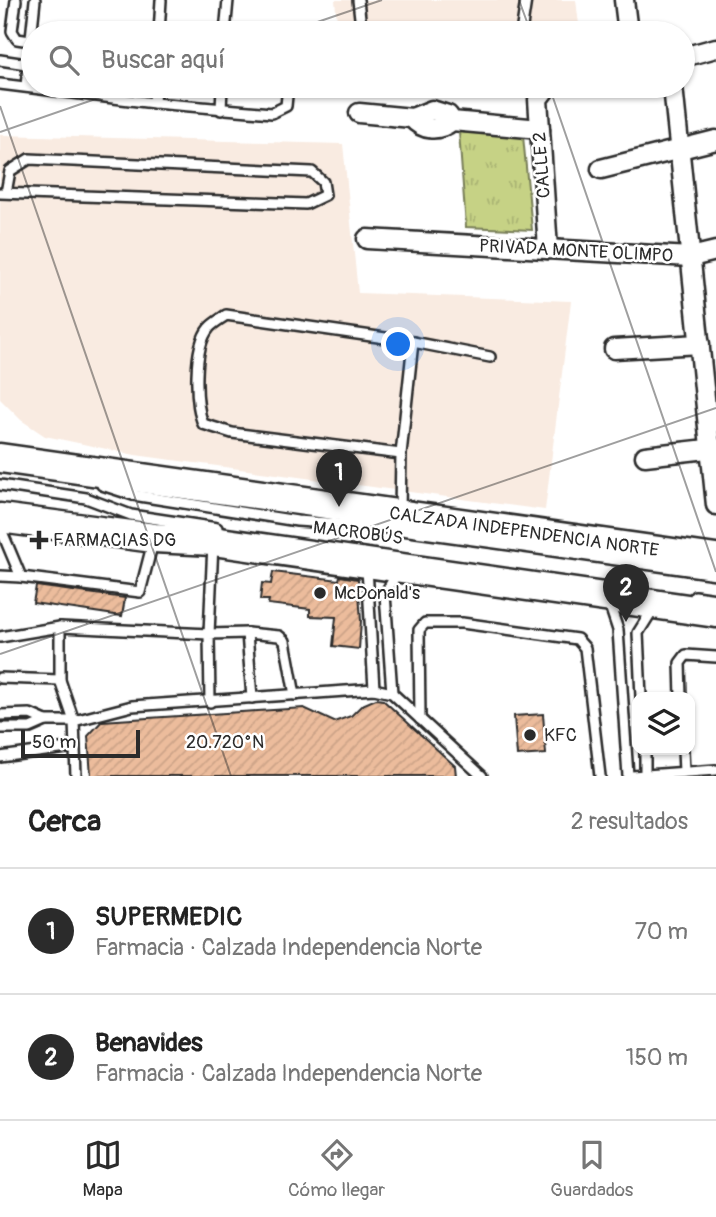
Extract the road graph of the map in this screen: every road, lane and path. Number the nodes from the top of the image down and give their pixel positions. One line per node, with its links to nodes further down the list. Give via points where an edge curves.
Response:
1 (16, 0): 14 (lane, via 12,31)
2 (35, 0): 8 (lane)
3 (162, 0): 9 (lane)
4 (228, 0): 10 (lane)
5 (358, 0): 11 (lane)
6 (526, 0): 12 (lane)
7 (624, 0): 13 (street)
8 (32, 21)
9 (160, 21)
10 (226, 21)
11 (360, 21)
12 (523, 21)
13 (627, 21)
14 (21, 40)
15 (716, 48): 16 (street)
16 (695, 54)
17 (0, 60): 18 (lane)
18 (21, 64)
19 (0, 84): 20 (lane)
20 (21, 86)
21 (119, 98): 27 (lane)
22 (154, 98): 27 (lane)
23 (221, 98): 28 (lane)
24 (287, 98): 28 (lane, via 286,106 272,113)
25 (539, 98): 30 (street, CALLE 2)
26 (674, 98): 32 (street)
27 (154, 103): 28 (lane)
28 (220, 110)
29 (359, 113): 30 (street, via 412,118 432,110 452,121)
30 (540, 129): 36 (street, CALLE 2)
31 (716, 140): 32 (street)
32 (678, 149): 33 (street); 38 (street)
33 (601, 169)
34 (3, 193): 34 (lane, via 306,205 325,195 323,181 312,172 29,159 10,171)
35 (367, 239): 36 (street, PRIVADA MONTE OLIMPO, via 421,242 440,234 462,244)
36 (548, 249): 38 (street, PRIVADA MONTE OLIMPO)
37 (716, 251): 38 (street, PRIVADA MONTE OLIMPO)
38 (691, 257): 40 (street)
39 (413, 342): 42 (lane); 44 (lane); 44 (lane, via 226,315 208,329 200,350 197,408 203,424 232,433)
40 (700, 344): 41 (street); 43 (street)
41 (614, 349)
42 (489, 357)
43 (714, 449): 45 (street); 49 (street)
44 (401, 454): 50 (lane)
45 (645, 456)
46 (0, 458): 50 (main road, CALZADA INDEPENDENCIA NORTE)
47 (0, 468): 58 (lane, MACROBÚS, via 89,480 133,495 297,521 373,526)
48 (0, 485): 53 (lane, via 86,498)
49 (716, 505)
50 (400, 515): 55 (main road, CALZADA INDEPENDENCIA NORTE)
51 (0, 518): 54 (main road)
52 (0, 527): 60 (lane)
53 (223, 536): 54 (main road); 56 (main road); 68 (lane, via 214,573)
54 (154, 538): 60 (lane, via 141,592)
55 (716, 559)
56 (366, 563): 57 (main road); 73 (lane)
57 (400, 569): 62 (main road); 76 (lane, via 385,594)
58 (716, 575)
59 (0, 576): 60 (lane)
60 (21, 577)
61 (689, 595): 63 (lane)
62 (603, 597): 64 (main road); 95 (lane, via 612,607 618,630)
63 (716, 599)
64 (657, 604): 65 (main road); 74 (lane, via 638,633)
65 (716, 613)
66 (60, 627): 68 (lane); 69 (lane); 72 (lane)
67 (247, 633): 68 (lane); 77 (lane, via 279,636 285,641); 78 (lane)
68 (209, 634): 79 (lane)
69 (0, 637)
70 (716, 657): 75 (lane, via 686,655 680,663)
71 (0, 678): 72 (lane)
72 (60, 680): 83 (lane)
73 (374, 689): 76 (lane); 77 (lane)
74 (641, 692)
75 (681, 692)
76 (392, 693): 81 (lane)
77 (295, 695): 78 (lane)
78 (252, 698): 79 (lane)
79 (210, 702): 83 (lane, via 131,706)
80 (0, 715): 82 (lane, via 30,714)
81 (420, 719): 93 (lane); 94 (lane, via 419,630 425,623 462,623 577,639 585,648)
82 (47, 721): 83 (lane); 84 (lane, via 30,728)
83 (74, 721): 85 (lane)
84 (0, 728)
85 (75, 747): 88 (lane); 92 (lane)
86 (645, 755): 91 (lane)
87 (683, 755): 90 (lane)
88 (0, 757)
89 (716, 770): 90 (lane)
90 (684, 772): 91 (lane)
91 (646, 775): 95 (lane)
92 (76, 776)
93 (482, 776)
94 (600, 776)
95 (630, 776)

